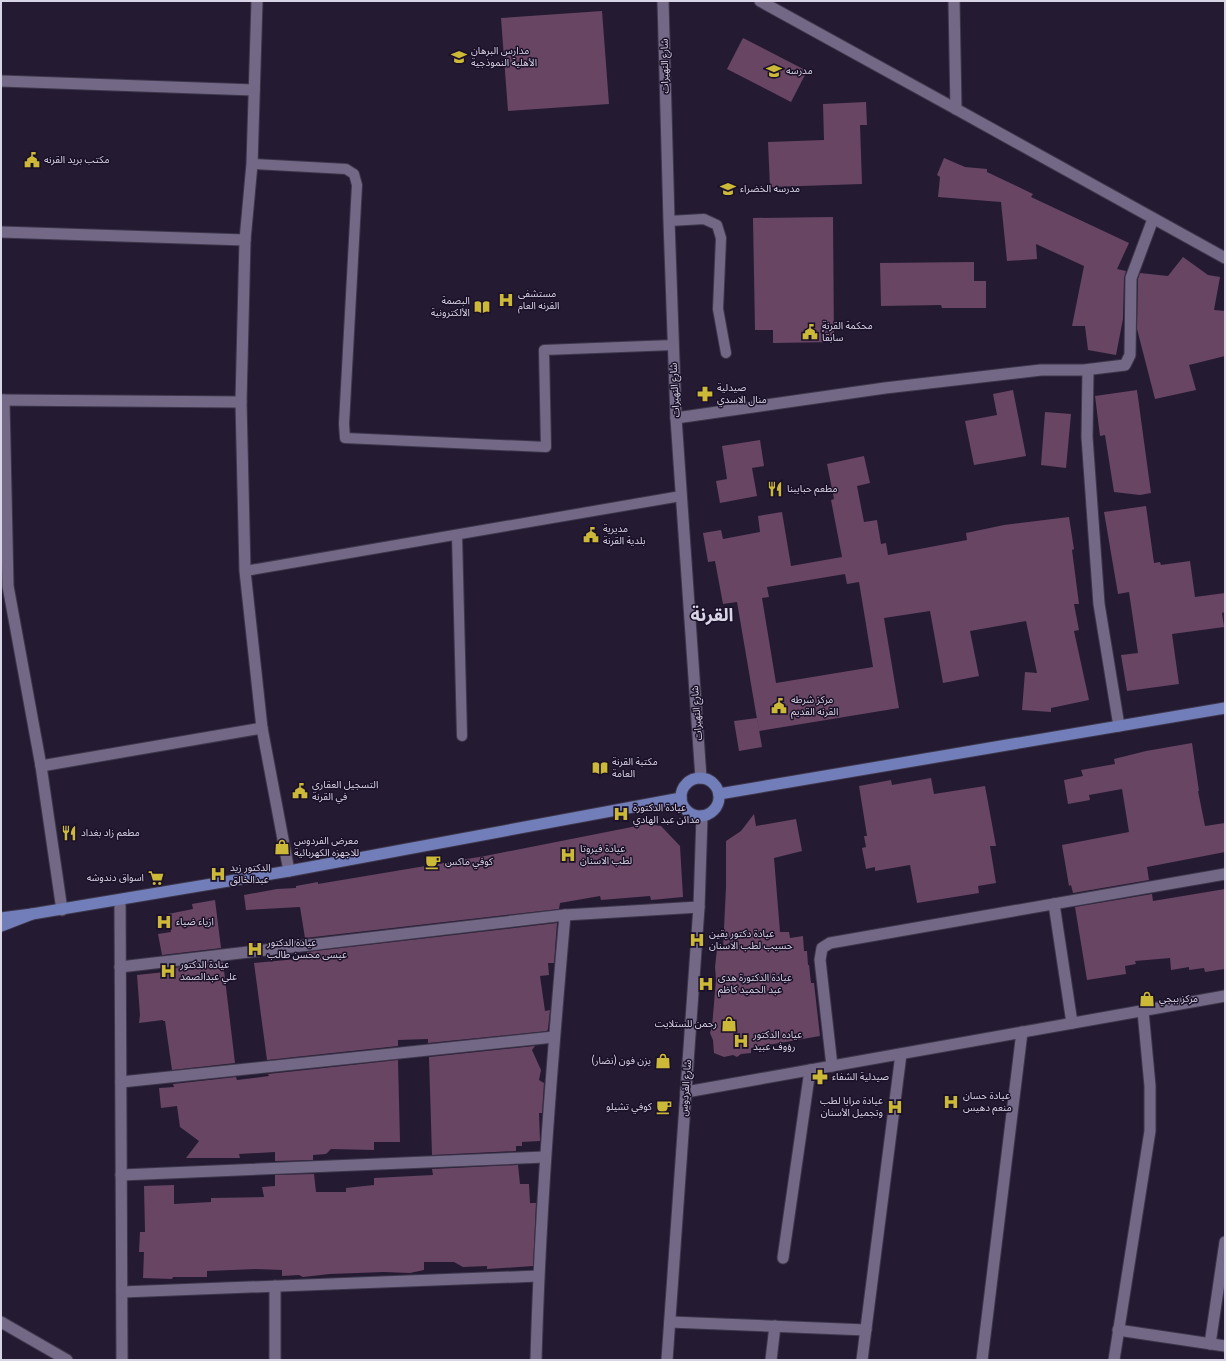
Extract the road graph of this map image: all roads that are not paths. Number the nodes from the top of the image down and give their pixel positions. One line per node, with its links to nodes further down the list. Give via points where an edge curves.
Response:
1 (257, 1): 6 (street)
2 (663, 1): 10 (street, شارع النهيرات)
3 (760, 1): 7 (street)
4 (954, 1): 7 (street)
5 (1, 81): 6 (street)
6 (254, 90): 8 (street)
7 (956, 109): 9 (street)
8 (252, 164): 12 (street); 14 (lane, via 346,169 354,174 357,185 345,438 546,447 544,350)
9 (1153, 219): 13 (street); 16 (street, via 1131,278 1130,355 1126,365)
10 (669, 221): 14 (street, شارع النهيرات); 15 (lane, via 704,219 717,225 720,238 718,308)
11 (1, 232): 12 (street)
12 (245, 240): 18 (street)
13 (1225, 258)
14 (672, 345): 19 (street, شارع النهيرات)
15 (726, 353)
16 (1088, 370): 19 (street, via 1042,370 908,385); 24 (street, via 1087,437 1099,604)
17 (2, 400): 18 (street); 27 (street, via 8,586)
18 (241, 402): 22 (street)
19 (676, 418): 20 (street, شارع النهيرات)
20 (681, 496): 21 (lane); 28 (street, شارع النهيرات)
21 (456, 535): 22 (lane); 26 (lane)
22 (245, 571): 25 (street)
23 (1225, 708): 24 (main road)
24 (1119, 726): 29 (main road)
25 (262, 728): 27 (street); 32 (street)
26 (462, 736)
27 (41, 766): 37 (street)
28 (701, 778): 29 (main road, via 713,782); 30 (main road, via 689,781 684,786)
29 (719, 794): 31 (main road, via 718,806 708,815)
30 (681, 798): 31 (main road, via 682,804 690,814); 32 (main road)
31 (702, 816): 36 (street, شارع الفردوس)
32 (289, 870): 34 (main road)
33 (1225, 874): 35 (street)
34 (120, 900): 37 (main road); 42 (street)
35 (1054, 904): 45 (street); 49 (street, via 830,943 822,948 820,960)
36 (699, 906): 39 (street); 52 (street, شارع الفردوس)
37 (62, 910): 38 (main road)
38 (32, 914): 40 (main road); 41 (main road)
39 (564, 915): 42 (street); 47 (street)
40 (1, 918)
41 (1, 926)
42 (120, 967): 51 (street)
43 (1225, 996): 44 (street)
44 (1143, 1011): 45 (street); 64 (street, via 1150,1086 1150,1131)
45 (1072, 1023): 46 (street)
46 (1022, 1032): 48 (street); 74 (street)
47 (554, 1037): 51 (street); 53 (street)
48 (901, 1054): 49 (street); 63 (street)
49 (832, 1066): 50 (street)
50 (810, 1070): 52 (street); 56 (street)
51 (121, 1082): 54 (street)
52 (686, 1092): 61 (street, شارع الفردوس)
53 (545, 1158): 54 (street); 57 (street)
54 (121, 1176): 59 (street)
55 (1225, 1242): 65 (street)
56 (783, 1258)
57 (538, 1276): 58 (street); 70 (street)
58 (275, 1286): 59 (street); 69 (street)
59 (122, 1292): 68 (street)
60 (1, 1322): 67 (street)
61 (670, 1322): 62 (street); 71 (street, شارع الفردوس)
62 (776, 1326): 63 (street); 72 (street)
63 (866, 1330): 73 (street)
64 (1118, 1330): 65 (street); 75 (street)
65 (1210, 1344): 66 (street)
66 (1225, 1346)
67 (67, 1360)
68 (122, 1360)
69 (275, 1360)
70 (536, 1360)
71 (667, 1360)
72 (771, 1360)
73 (862, 1360)
74 (982, 1360)
75 (1114, 1360)

